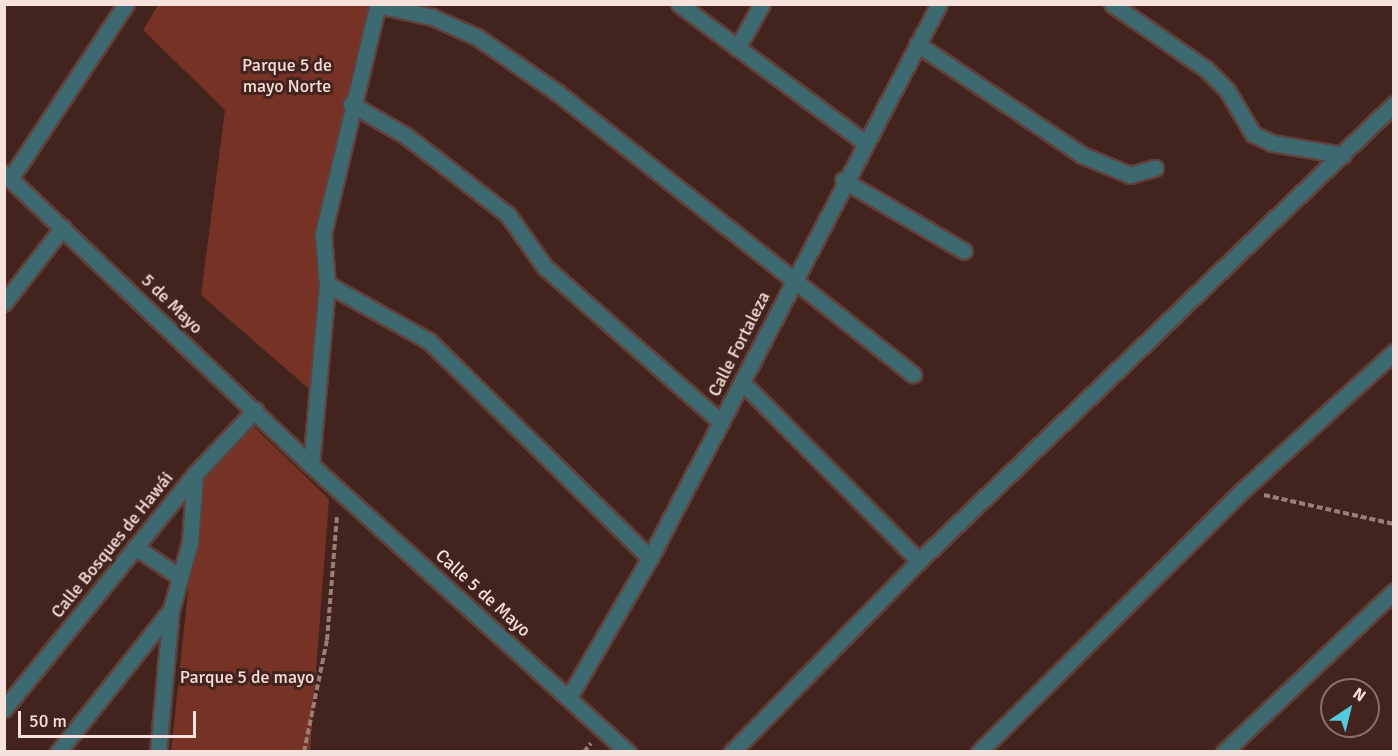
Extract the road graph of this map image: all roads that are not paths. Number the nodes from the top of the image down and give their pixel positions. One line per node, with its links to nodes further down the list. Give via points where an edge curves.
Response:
1 (126, 4): 14 (street)
2 (679, 4): 8 (street)
3 (762, 4): 8 (street)
4 (939, 4): 7 (street, Calle Fortaleza)
5 (1112, 4): 12 (street, via 1206,69 1227,90 1253,134 1272,143)
6 (378, 5): 9 (street); 18 (street, via 432,17 477,36 558,93)
7 (917, 44): 11 (street, Calle Fortaleza); 13 (street, via 1082,155 1130,175)
8 (737, 48): 11 (street)
9 (351, 104): 19 (street, via 323,234); 25 (street, via 405,135 508,216 545,267)
10 (1394, 104): 12 (street)
11 (864, 142): 15 (street, Calle Fortaleza)
12 (1343, 155): 30 (street)
13 (1155, 168)
14 (7, 176): 16 (street, 5 de Mayo)
15 (843, 180): 17 (street); 18 (street, Calle Fortaleza)
16 (63, 227): 20 (street); 24 (street, 5 de Mayo)
17 (964, 251)
18 (792, 280): 22 (street); 23 (street, Calle Fortaleza)
19 (327, 284): 26 (street); 29 (street, via 429,341)
20 (4, 303)
21 (1394, 352): 40 (street, via 1244,489)
22 (913, 374)
23 (742, 382): 25 (street, Calle Fortaleza); 30 (street)
24 (255, 410): 26 (street, 5 de Mayo); 27 (street, Calle Bosques de Hawái)
25 (721, 422): 29 (street, Calle Fortaleza)
26 (311, 465): 34 (street, Calle 5 de Mayo)
27 (195, 474): 28 (street, Calle Bosques de Hawái); 31 (street, via 190,542)
28 (135, 547): 31 (street); 35 (street, Calle Bosques de Hawái)
29 (650, 558): 34 (street, Calle Fortaleza)
30 (919, 561): 39 (street)
31 (180, 577): 33 (street)
32 (1394, 591): 41 (street)
33 (171, 610): 36 (street); 37 (street)
34 (569, 697): 38 (street, Calle 5 de Mayo)
35 (4, 710)
36 (58, 752)
37 (159, 752)
38 (628, 752)
39 (732, 752)
40 (979, 752)
41 (1224, 752)

